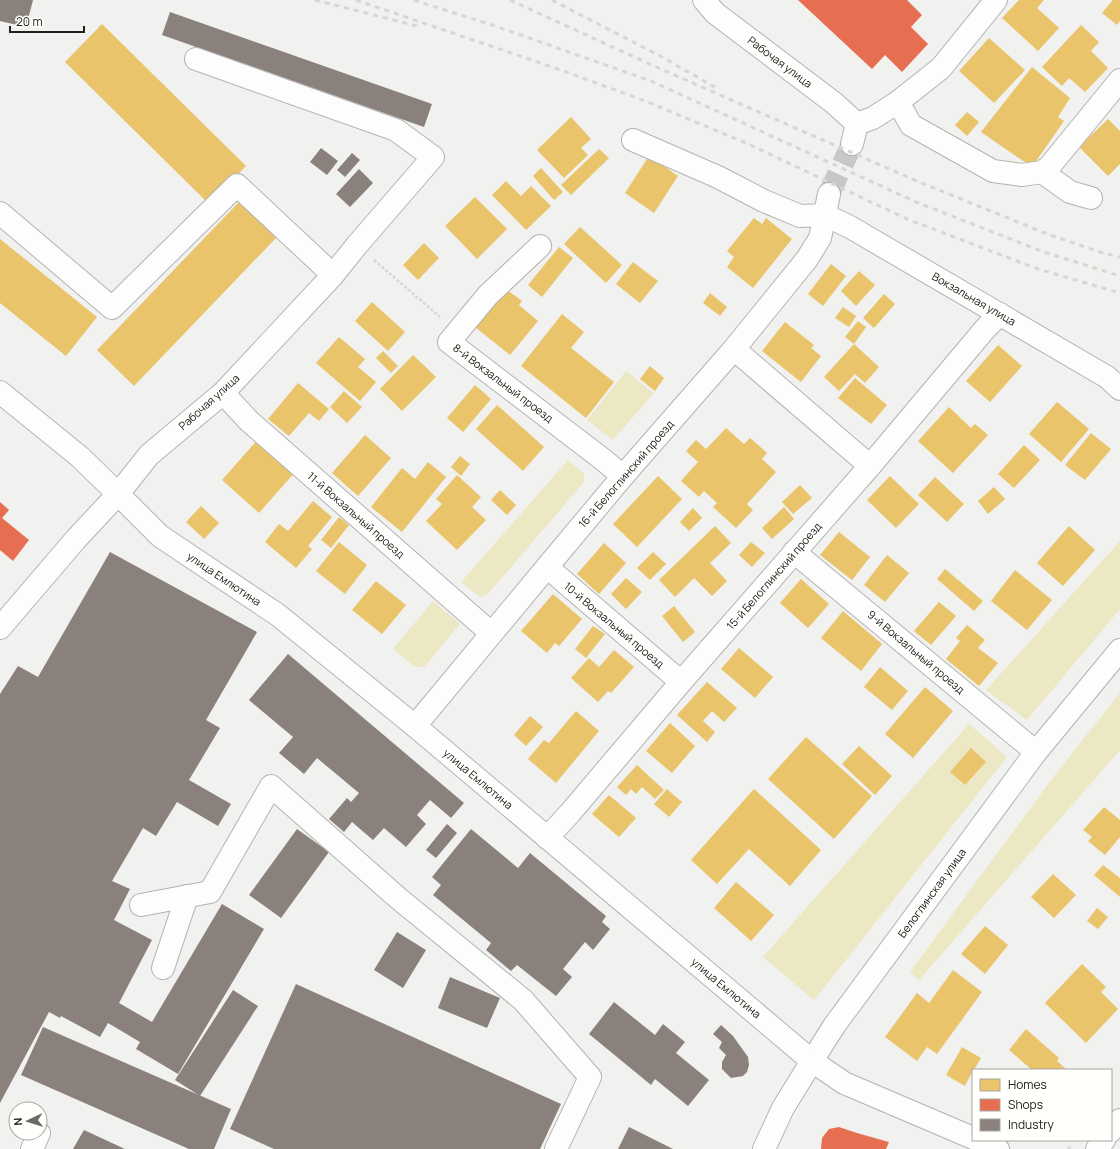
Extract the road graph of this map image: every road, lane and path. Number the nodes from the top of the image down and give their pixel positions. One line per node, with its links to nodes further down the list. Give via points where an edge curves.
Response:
1 (704, 0): 5 (street, Рабочая улица, via 715,13 834,103 854,134)
2 (996, 0): 5 (street, via 941,68)
3 (196, 59): 12 (street, Рабочая улица, via 396,130 434,157)
4 (1120, 80): 7 (street, via 1049,167)
5 (898, 102): 7 (street, via 911,125 994,171 1022,175)
6 (633, 140): 11 (street, via 800,216)
7 (1042, 172): 9 (street, via 1070,192)
8 (829, 194): 11 (street, 16-й Белоглинский проезд)
9 (1091, 198)
10 (0, 213): 14 (street, via 112,308 237,185)
11 (825, 215): 15 (street, Вокзальная улица); 17 (street, 16-й Белоглинский проезд, via 820,238 807,259)
12 (357, 244): 14 (street, Рабочая улица); 16 (path)
13 (540, 246): 16 (street, 8-й Вокзальный проезд, via 488,295)
14 (333, 275): 20 (street, Рабочая улица)
15 (1000, 314): 18 (street, Вокзальная улица, via 1107,377); 21 (street, 15-й Белоглинский проезд)
16 (457, 332): 22 (street, 8-й Вокзальный проезд, via 449,342)
17 (734, 349): 21 (street); 22 (street, 16-й Белоглинский проезд)
18 (1120, 389)
19 (0, 392): 23 (street, улица Емлютина, via 80,457)
20 (223, 393): 23 (street, Рабочая улица, via 149,455); 27 (street, 11-й Вокзальный проезд, via 249,421)
21 (870, 466): 24 (street, 15-й Белоглинский проезд)
22 (623, 476): 25 (street, 16-й Белоглинский проезд)
23 (118, 494): 26 (street, Рабочая улица); 30 (street, улица Емлютина, via 160,536 278,615)
24 (794, 552): 29 (street, 15-й Белоглинский проезд); 31 (street, 9-й Вокзальный проезд)
25 (547, 567): 27 (street, 16-й Белоглинский проезд); 29 (street, 10-й Вокзальный проезд)
26 (0, 628)
27 (491, 633): 30 (street, 16-й Белоглинский проезд)
28 (1120, 650): 31 (street, Белоглинская улица)
29 (681, 682): 32 (street, 15-й Белоглинский проезд)
30 (415, 726): 32 (street, улица Емлютина)
31 (1036, 752): 36 (street, Белоглинская улица, via 834,1026)
32 (547, 838): 36 (street, улица Емлютина)
33 (187, 896): 34 (street); 35 (street); 42 (street, via 210,892 271,786 398,898 523,1000 590,1077)
34 (142, 905)
35 (163, 968)
36 (812, 1061): 39 (street, улица Емлютина, via 844,1082); 43 (street, Белоглинская улица, via 783,1108)
37 (1120, 1120): 38 (street)
38 (1112, 1130)
39 (972, 1138)
40 (979, 1141): 44 (street)
41 (1103, 1141): 45 (street)
42 (556, 1149)
43 (764, 1149)
44 (998, 1149)
45 (1097, 1149)

